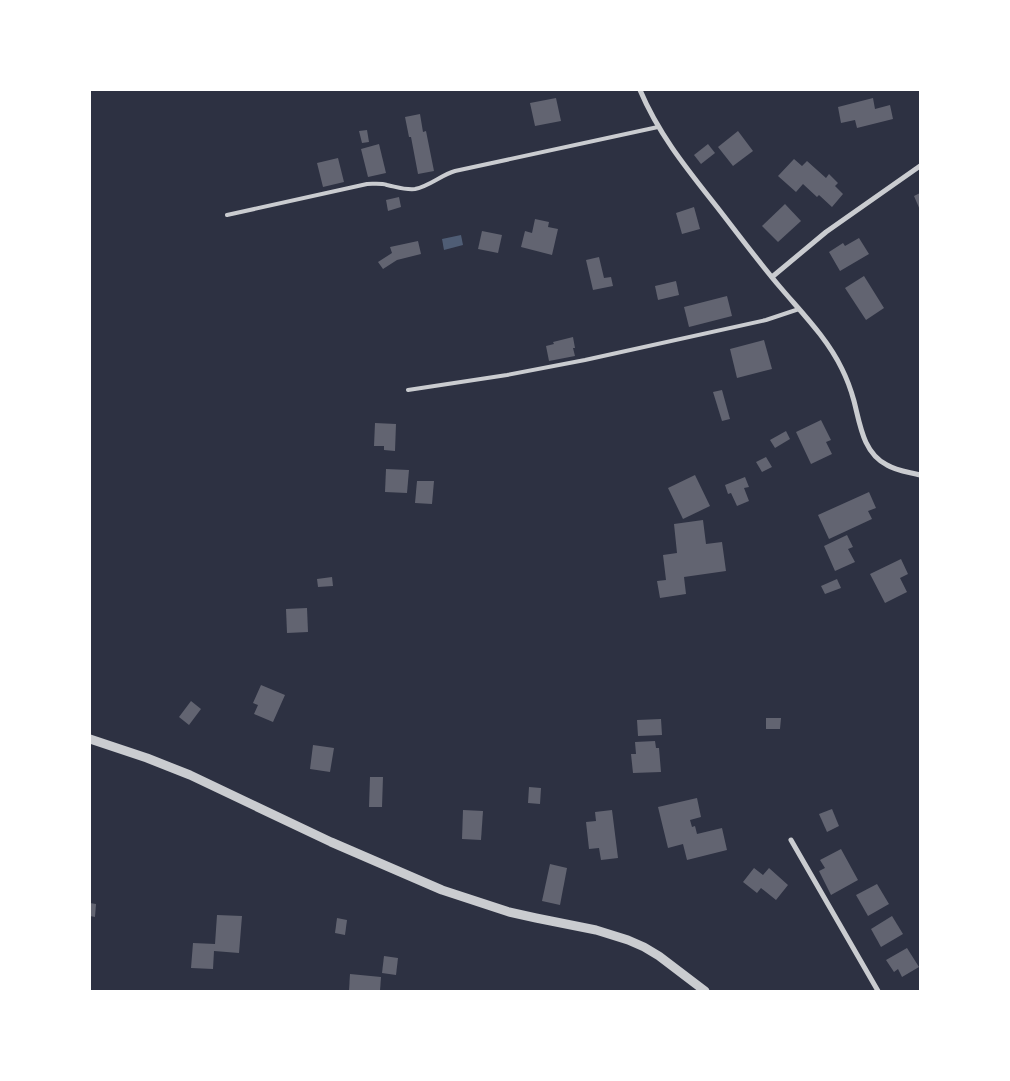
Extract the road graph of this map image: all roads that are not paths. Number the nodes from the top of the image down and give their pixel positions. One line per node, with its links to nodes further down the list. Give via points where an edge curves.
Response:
1 (640, 90): 2 (street)
2 (658, 127): 4 (lane, via 455,171 414,189 367,184); 5 (street)
3 (920, 166): 5 (street, via 855,210)
4 (227, 215)
5 (772, 277): 6 (street)
6 (799, 309): 7 (lane, via 766,320 585,360); 8 (street, via 840,365 862,434 871,451 889,466)
7 (408, 390)
8 (920, 475)
9 (90, 739): 11 (street, via 190,775 442,890 509,912 628,940 659,956)
10 (791, 840): 12 (street)
11 (705, 991)
12 (878, 991)

